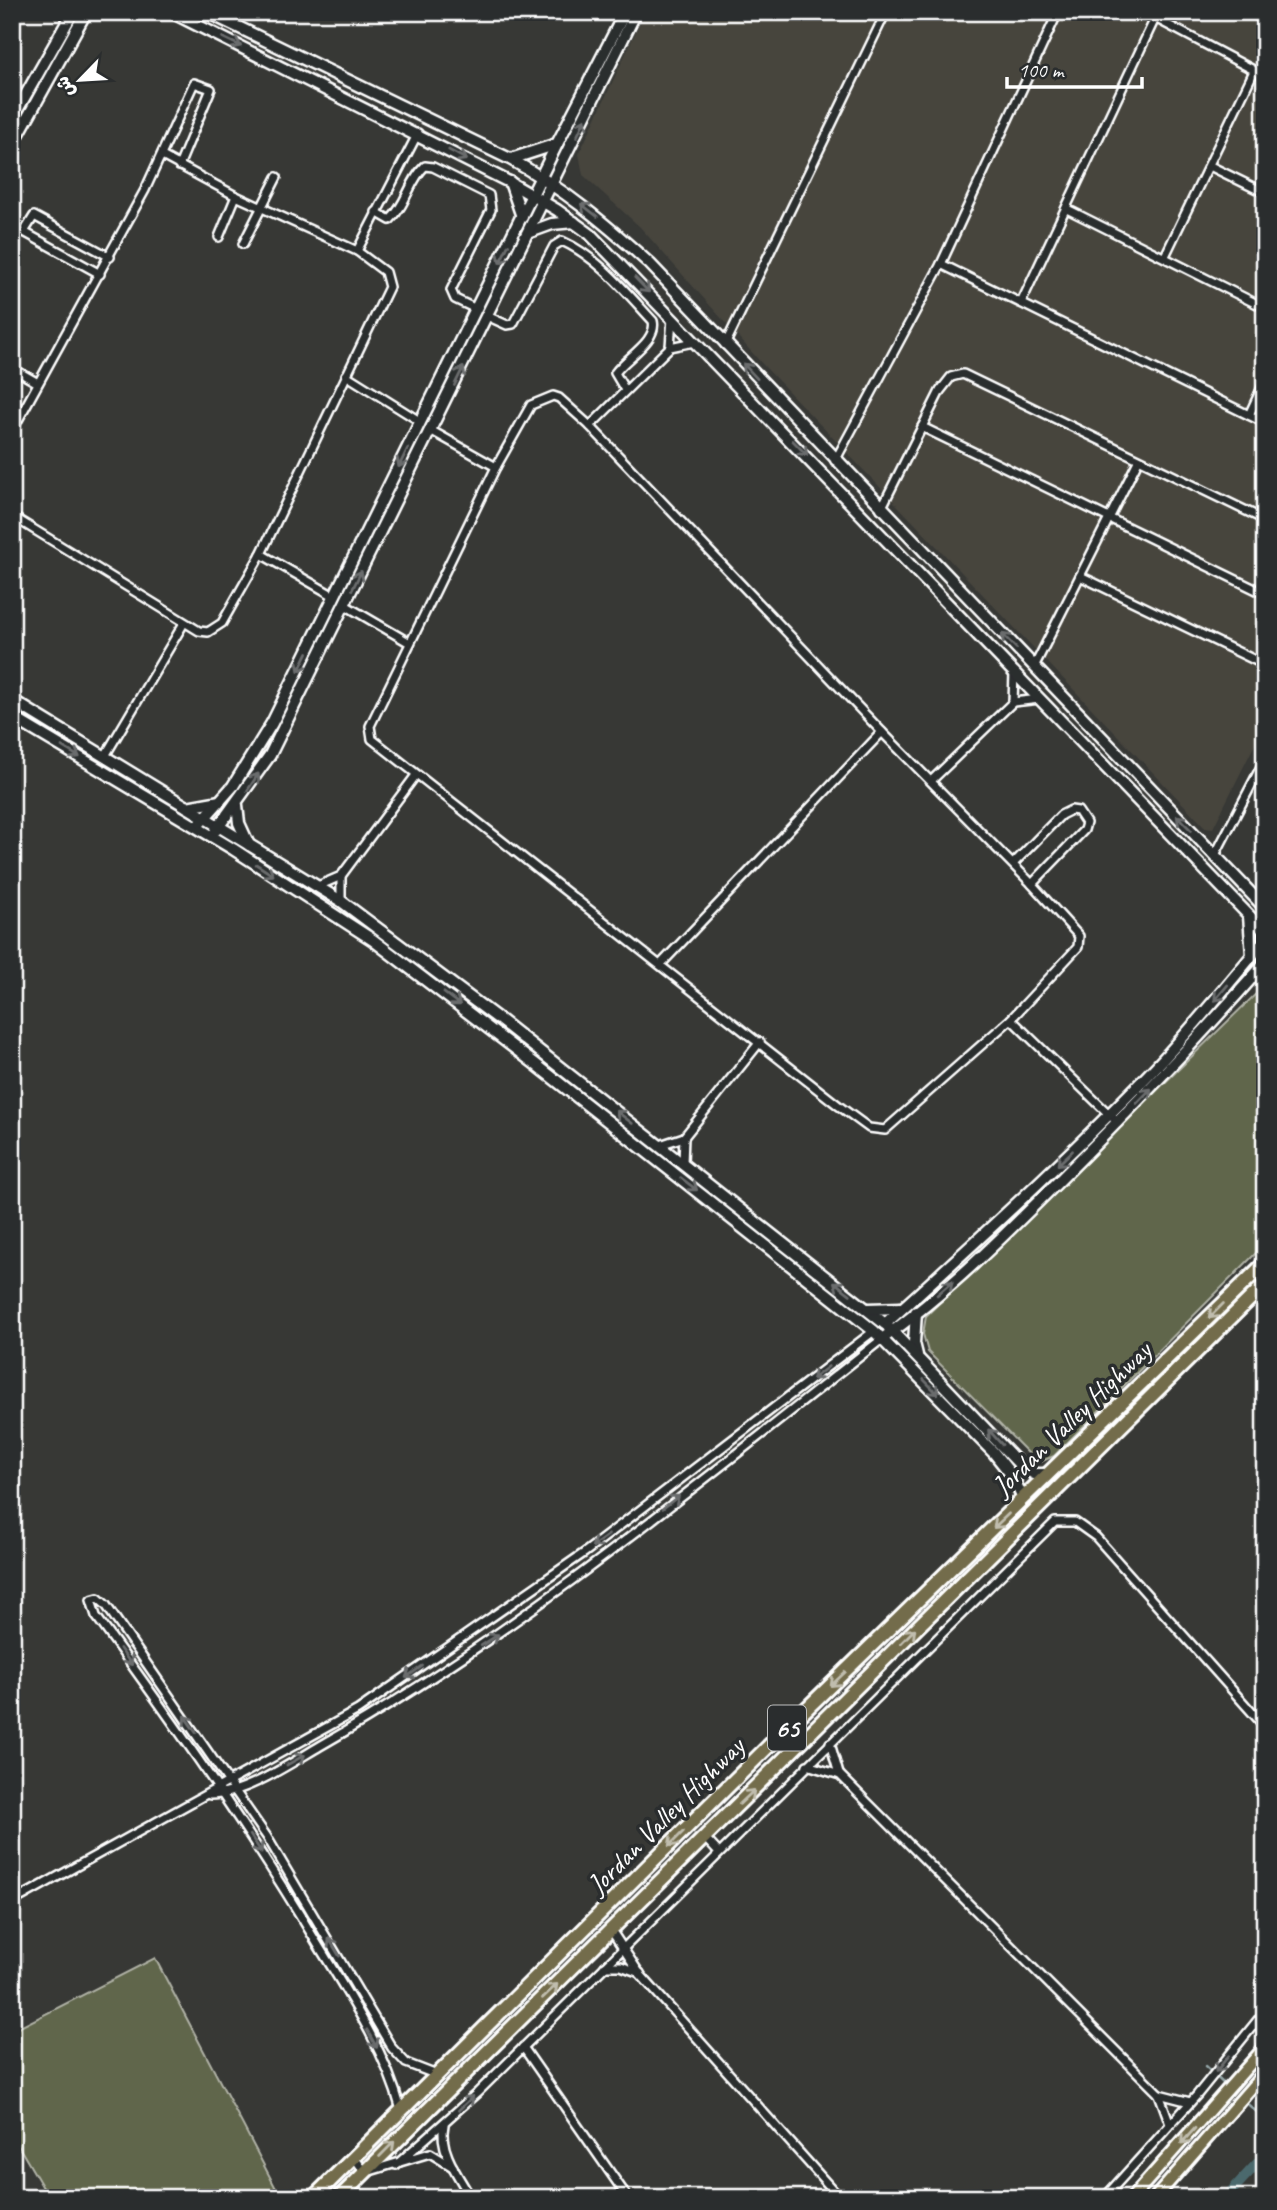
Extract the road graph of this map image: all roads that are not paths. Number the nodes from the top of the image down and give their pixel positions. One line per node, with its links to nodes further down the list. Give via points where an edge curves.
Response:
1 (73, 12): 11 (street)
2 (86, 12): 14 (street)
3 (171, 12): 12 (street, one-way to 12)
4 (207, 12): 16 (street)
5 (886, 12): 46 (street)
6 (1058, 12): 38 (street)
7 (630, 14): 13 (street); 22 (street, one-way to 7)
8 (1157, 15): 9 (street); 28 (street)
9 (1254, 71): 10 (street); 18 (street)
10 (1265, 76)
11 (12, 119)
12 (418, 134): 21 (street, one-way to 21); 29 (street)
13 (557, 144): 16 (street); 19 (street)
14 (12, 146)
15 (162, 156): 17 (street); 17 (street, via 194,83 211,89); 37 (street)
16 (510, 159): 19 (street)
17 (179, 166): 25 (street)
18 (1210, 166): 23 (street); 36 (street)
19 (541, 176): 22 (street); 24 (street)
20 (277, 177): 27 (street)
21 (509, 182): 24 (street); 30 (street)
22 (554, 185): 26 (street); 46 (street, one-way to 22, via 626,242)
23 (1265, 193)
24 (532, 195): 26 (street); 30 (street)
25 (236, 197): 27 (street); 33 (street)
26 (545, 202): 31 (street); 32 (street)
27 (261, 208): 34 (street); 35 (street)
28 (1067, 209): 36 (street); 40 (street)
29 (376, 212): 35 (street); 42 (street, via 390,220 425,166 489,195 491,210 451,289 455,299)
30 (522, 216): 42 (street, one-way to 42)
31 (574, 222): 32 (street); 44 (street, one-way to 44)
32 (530, 232): 43 (street)
33 (219, 237)
34 (243, 244)
35 (357, 251): 49 (street, via 385,272 389,287)
36 (1165, 256): 41 (street)
37 (110, 257): 39 (street); 39 (street, via 34,216 24,232)
38 (941, 264): 40 (street); 60 (street)
39 (100, 274): 51 (street)
40 (1021, 303): 53 (street)
41 (1265, 308)
42 (476, 309): 54 (street)
43 (487, 316): 52 (street, via 513,324 554,246 562,241 572,246 606,272 653,321 651,337 614,373); 59 (street, one-way to 43)
44 (672, 318): 45 (street); 47 (street)
45 (694, 342): 47 (street); 70 (street, one-way to 70)
46 (725, 345): 60 (street, one-way to 46)
47 (670, 347): 52 (street)
48 (12, 368): 51 (street)
49 (346, 376): 54 (street); 67 (street)
50 (1265, 380): 53 (street)
51 (38, 383): 58 (street)
52 (625, 390): 56 (street)
53 (1249, 415): 55 (street)
54 (421, 422): 72 (street, one-way to 72)
55 (1265, 423)
56 (590, 426): 62 (street, via 559,398 544,397 531,405); 83 (street)
57 (922, 427): 61 (street, via 946,382 963,374); 63 (street); 65 (street)
58 (12, 431)
59 (432, 431): 62 (street); 73 (street, one-way to 59)
60 (835, 461): 63 (street)
61 (1138, 461): 65 (street); 66 (street)
62 (496, 467): 75 (street)
63 (881, 509): 68 (street)
64 (12, 516): 74 (street)
65 (1108, 519): 69 (street); 71 (street)
66 (1265, 520)
67 (261, 554): 72 (street); 74 (street, via 222,623 208,632)
68 (938, 569): 70 (street); 77 (street, one-way to 68)
69 (1080, 576): 76 (street); 77 (street)
70 (930, 584): 78 (street)
71 (1265, 594)
72 (334, 596): 88 (street, one-way to 88, via 272,723)
73 (345, 605): 75 (street); 89 (street, one-way to 73, via 270,755)
74 (184, 623): 84 (street)
75 (410, 643): 86 (street, via 369,732 375,743)
76 (1265, 665)
77 (1034, 667): 96 (street, one-way to 77)
78 (1014, 672): 79 (street); 81 (street)
79 (1040, 699): 81 (street); 103 (street)
80 (12, 700): 84 (street)
81 (1013, 702): 87 (street)
82 (12, 716): 93 (street, one-way to 93)
83 (882, 732): 87 (street); 107 (street)
84 (105, 756): 90 (street)
85 (1265, 758): 96 (street)
86 (416, 775): 98 (street); 107 (street)
87 (932, 780): 97 (street)
88 (220, 800): 90 (street); 91 (street)
89 (237, 805): 92 (street); 95 (street, via 239,823)
90 (187, 807): 91 (street)
91 (205, 818): 92 (street); 93 (street)
92 (219, 826): 94 (street); 95 (street)
93 (197, 827): 94 (street)
94 (212, 836): 122 (street, one-way to 122, via 383,948)
95 (250, 845): 100 (street)
96 (1215, 855): 102 (street)
97 (1013, 864): 99 (street); 99 (street, via 1060,816 1078,811 1086,827)
98 (341, 876): 100 (street); 101 (street)
99 (1032, 884): 109 (street, via 1079,936 1079,943)
100 (318, 886): 101 (street)
101 (341, 901): 114 (street, one-way to 101)
102 (1265, 908)
103 (1249, 915): 104 (street); 106 (street)
104 (1265, 932)
105 (1265, 940): 106 (street)
106 (1252, 955): 111 (street, one-way to 111)
107 (661, 964): 110 (street)
108 (1262, 968): 112 (street, one-way to 108)
109 (1011, 1019): 110 (street, via 892,1126 877,1131); 111 (street)
110 (760, 1042): 113 (street)
111 (1109, 1114): 112 (street); 118 (street, one-way to 118, via 986,1235)
112 (1118, 1123): 120 (street, one-way to 112, via 1007,1232)
113 (684, 1137): 114 (street); 115 (street)
114 (660, 1145): 115 (street)
115 (683, 1163): 119 (street, one-way to 115)
116 (1265, 1263): 125 (highway, Jordan Valley Highway / 65, one-way to 125)
117 (1265, 1284): 125 (highway, Jordan Valley Highway / 65)
118 (902, 1308): 119 (street); 121 (street)
119 (868, 1309): 121 (street)
120 (916, 1312): 121 (street); 124 (street)
121 (889, 1328): 122 (street); 123 (street); 124 (street)
122 (874, 1331): 123 (street); 132 (street, one-way to 132, via 520,1599 358,1710)
123 (882, 1339): 127 (street, one-way to 127, via 994,1453 1018,1484); 134 (street, one-way to 123, via 365,1720 503,1631)
124 (917, 1356): 126 (street, one-way to 124, via 1034,1474 1022,1467)
125 (1090, 1444): 126 (highway, Jordan Valley Highway / 65); 137 (highway, Jordan Valley Highway / 65, one-way to 125)
126 (1048, 1474): 127 (highway, Jordan Valley Highway / 65)
127 (1023, 1499): 150 (highway, Jordan Valley Highway / 65, one-way to 150)
128 (1265, 1727): 129 (street, via 1113,1555 1081,1525 1068,1520 1055,1522 1034,1541)
129 (830, 1743): 130 (street); 131 (street)
130 (807, 1765): 131 (street); 138 (street)
131 (840, 1775): 151 (street)
132 (229, 1780): 133 (street); 133 (street, one-way to 133, via 106,1605 97,1598 91,1600 96,1616); 134 (street)
133 (218, 1787): 135 (street); 136 (street)
134 (235, 1790): 136 (street); 150 (street, one-way to 134, via 414,2068 393,2048)
135 (210, 1795): 136 (street); 139 (street)
136 (223, 1795): 153 (street, one-way to 153, via 343,1986 390,2074)
137 (705, 1838): 138 (street); 140 (highway, Jordan Valley Highway / 65)
138 (719, 1853): 141 (street)
139 (12, 1902)
140 (611, 1930): 141 (street); 159 (highway, Jordan Valley Highway / 65, one-way to 140)
141 (625, 1946): 142 (street); 143 (street)
142 (602, 1967): 143 (street, via 618,1965); 147 (street)
143 (640, 1974): 164 (street)
144 (1265, 2011): 145 (street)
145 (1258, 2020): 146 (street); 152 (street, one-way to 152)
146 (1265, 2027)
147 (523, 2047): 154 (street, one-way to 147); 163 (street)
148 (1265, 2047): 166 (main road, one-way to 166)
149 (1265, 2072): 167 (main road)
150 (438, 2075): 153 (highway, Jordan Valley Highway / 65)
151 (1159, 2094): 152 (street); 155 (street)
152 (1190, 2102): 155 (street)
153 (401, 2110): 156 (highway, Jordan Valley Highway / 65)
154 (444, 2124): 157 (street); 158 (street, via 442,2136)
155 (1170, 2124): 165 (street)
156 (354, 2157): 159 (street); 160 (highway, Jordan Valley Highway / 65)
157 (396, 2165): 158 (street, via 430,2153); 159 (street)
158 (453, 2167): 162 (street)
159 (366, 2170): 161 (highway, Jordan Valley Highway / 65)
160 (313, 2198)
161 (339, 2198)
162 (471, 2198)
163 (628, 2198)
164 (840, 2198)
165 (1104, 2198)
166 (1132, 2198)
167 (1155, 2198)

